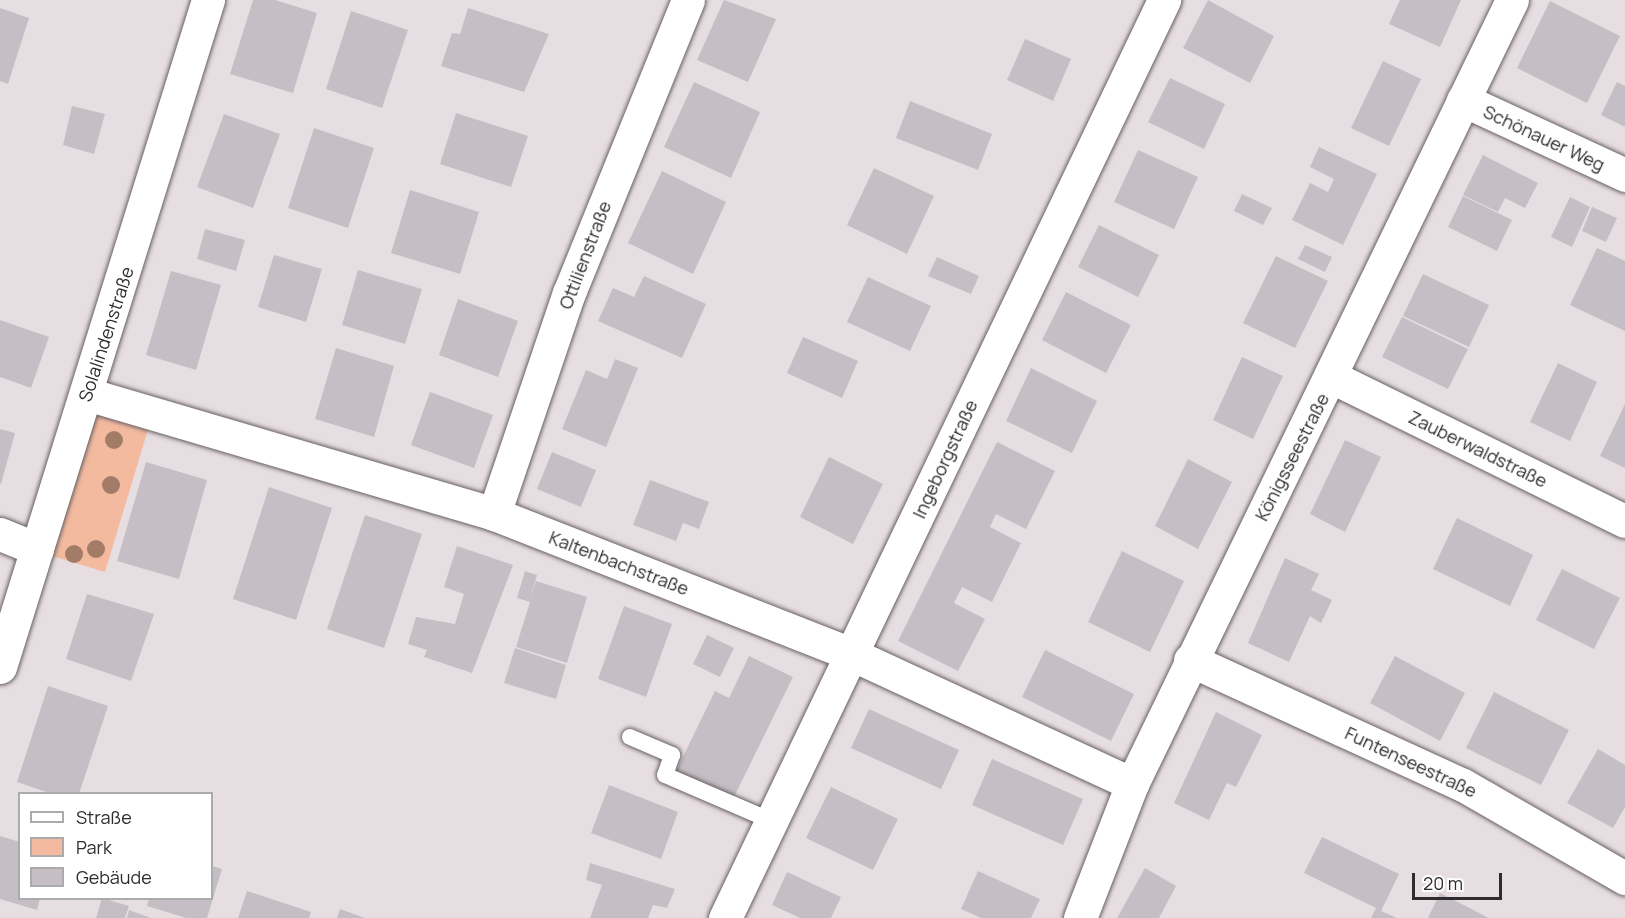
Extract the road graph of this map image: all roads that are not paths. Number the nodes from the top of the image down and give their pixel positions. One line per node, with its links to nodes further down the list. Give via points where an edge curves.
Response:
1 (208, 0): 8 (street, Solalindenstraße)
2 (688, 0): 9 (street, Ottilienstraße, via 569,293)
3 (1164, 0): 13 (street, Ingeborgstraße)
4 (1512, 0): 5 (street, Königsseestraße)
5 (1463, 100): 6 (street, Schönauer Weg); 7 (street, Königsseestraße)
6 (1625, 175)
7 (1332, 377): 10 (street, Zauberwaldstraße); 14 (street, Königsseestraße)
8 (87, 394): 9 (street, Kaltenbachstraße); 12 (street, Solalindenstraße)
9 (494, 514): 13 (street, Kaltenbachstraße)
10 (1625, 521)
11 (0, 534): 12 (street)
12 (37, 549): 15 (street, Solalindenstraße)
13 (849, 653): 17 (street, Kaltenbachstraße); 18 (street, Ingeborgstraße)
14 (1190, 660): 17 (street, Königsseestraße); 19 (street, Funtenseestraße, via 1463,785)
15 (0, 667)
16 (630, 737): 18 (lane, via 672,755 665,775)
17 (1132, 784): 21 (street, Königsseestraße)
18 (772, 821): 20 (street, Ingeborgstraße)
19 (1625, 878)
20 (725, 918)
21 (1080, 918)

